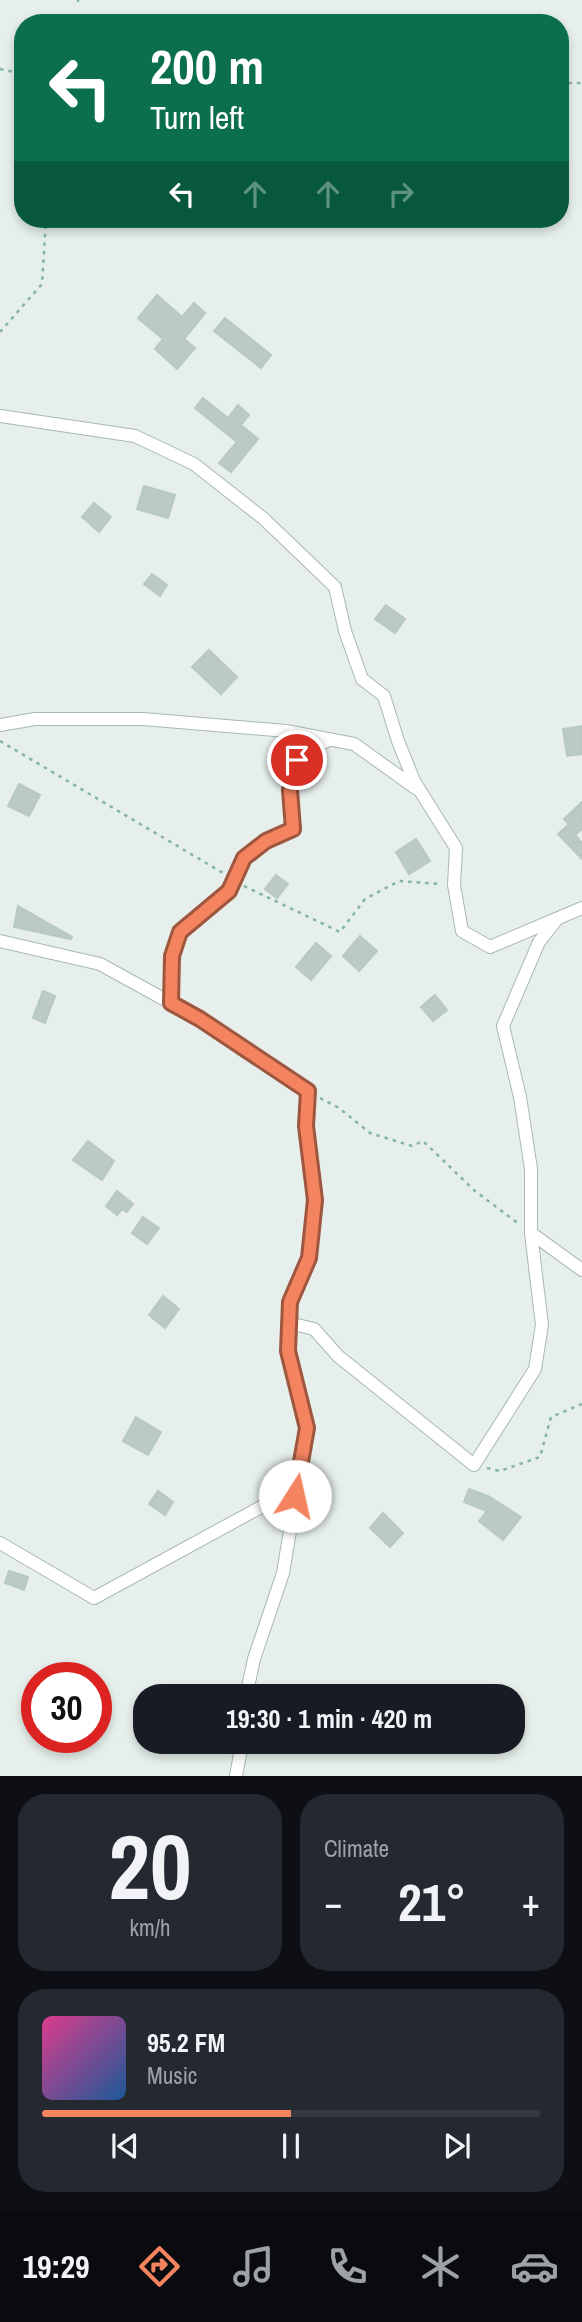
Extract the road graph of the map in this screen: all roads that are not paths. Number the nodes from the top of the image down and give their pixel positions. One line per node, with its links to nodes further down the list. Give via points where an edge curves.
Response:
1 (0, 416): 4 (street, via 135,436 194,464 264,519 335,587 362,679 384,696)
2 (0, 725): 3 (street, via 35,719 143,719 286,731)
3 (330, 740): 4 (street, via 354,744); 8 (street, via 297,760 290,790 293,829 244,858 229,891 180,932 172,956)
4 (420, 791): 6 (street, via 456,848 454,885 463,931 490,947)
5 (582, 908): 6 (street)
6 (557, 919): 9 (street, via 539,942 503,1026 531,1169)
7 (0, 942): 8 (street, via 100,964)
8 (171, 1003): 11 (street, via 308,1091 306,1126 315,1200 309,1258 290,1302)
9 (531, 1233): 10 (street); 11 (street, via 542,1325 535,1369 474,1465 338,1356 314,1329)
10 (582, 1269)
11 (289, 1323): 12 (street, via 288,1351 307,1428)
12 (295, 1496): 13 (street, via 283,1495 94,1598); 14 (street, via 283,1573)
13 (0, 1543)
14 (249, 1684)
15 (242, 1754): 16 (street)
16 (236, 1776)

